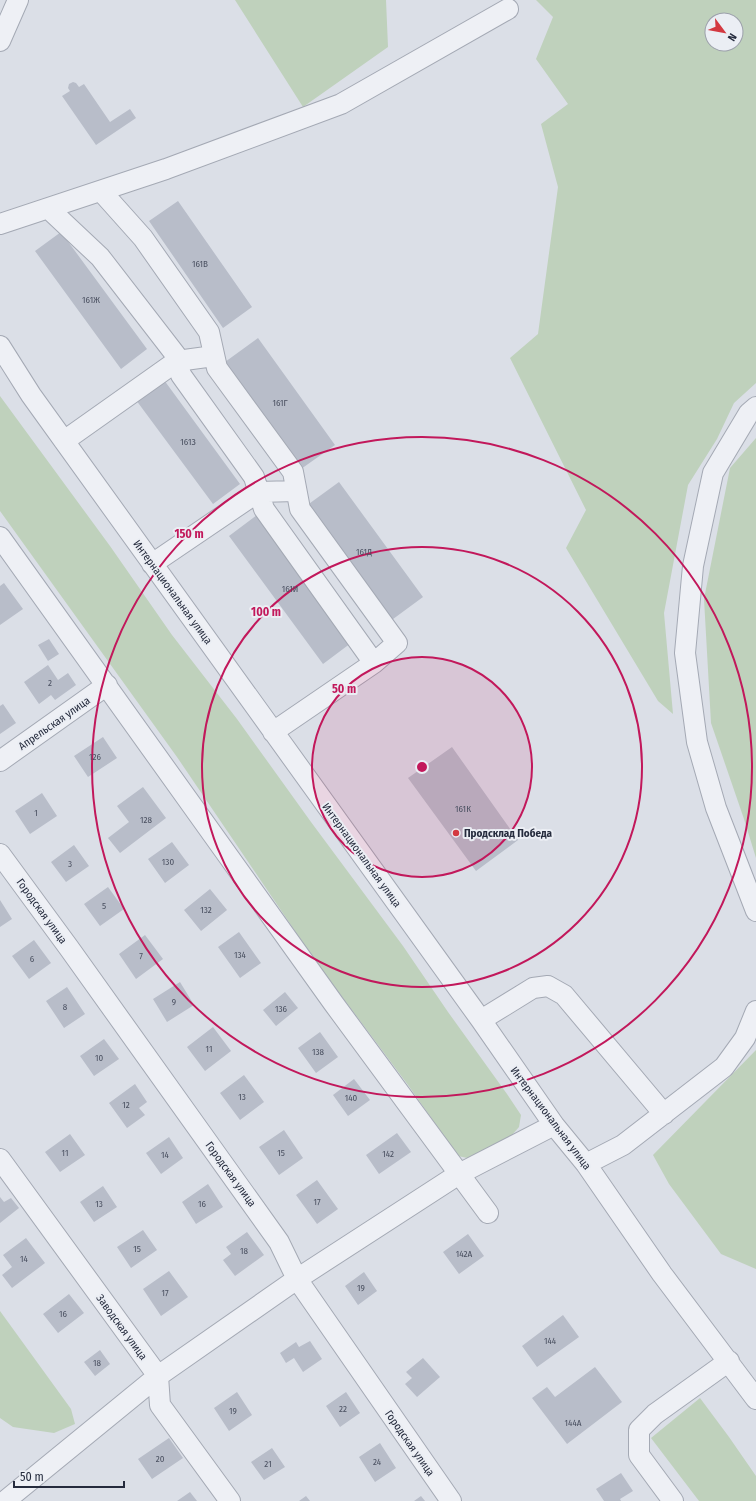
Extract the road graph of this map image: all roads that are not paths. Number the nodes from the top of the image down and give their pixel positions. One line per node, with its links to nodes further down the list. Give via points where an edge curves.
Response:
1 (18, 0): 3 (street)
2 (508, 9): 4 (street, via 341,104)
3 (0, 41)
4 (101, 191): 5 (street); 8 (street, via 143,238 209,332)
5 (49, 209): 6 (street); 9 (street, via 100,258 175,354)
6 (0, 224)
7 (0, 346): 11 (street, Интернациональная улица)
8 (214, 356): 9 (street); 12 (street, via 217,368 293,472)
9 (177, 361): 11 (street); 13 (street, via 181,375 254,477)
10 (756, 407): 21 (street, via 749,413 712,473 692,566 685,653 697,742 716,808)
11 (64, 441): 15 (street, Интернациональная улица)
12 (296, 491): 13 (street); 16 (street, via 300,509 397,643)
13 (258, 492): 15 (street); 16 (street, via 264,509)
14 (1, 539): 17 (street)
15 (152, 564): 18 (street, Интернациональная улица)
16 (374, 664): 18 (street)
17 (107, 686): 19 (street, Апрельская улица); 28 (street)
18 (273, 732): 23 (street, Интернациональная улица)
19 (0, 761)
20 (0, 854): 30 (street, Городская улица, via 279,1242)
21 (756, 911)
22 (756, 1011): 24 (street, via 745,1038 724,1067)
23 (481, 1020): 24 (street, via 533,988 548,986 564,995); 25 (street, Интернациональная улица)
24 (664, 1114): 27 (street, via 623,1146)
25 (554, 1125): 27 (street, Интернациональная улица); 28 (street)
26 (0, 1159): 32 (street, Заводская улица)
27 (586, 1164): 31 (street, Интернациональная улица, via 662,1274)
28 (458, 1174): 29 (street); 30 (street)
29 (488, 1214)
30 (297, 1279): 32 (street); 36 (street, Городская улица)
31 (729, 1361): 33 (street, Интернациональная улица); 37 (street, via 655,1414 639,1430 639,1455)
32 (158, 1376): 34 (street); 35 (street, via 160,1405)
33 (756, 1399)
34 (8, 1500)
35 (230, 1501)
36 (450, 1501)
37 (673, 1501)

